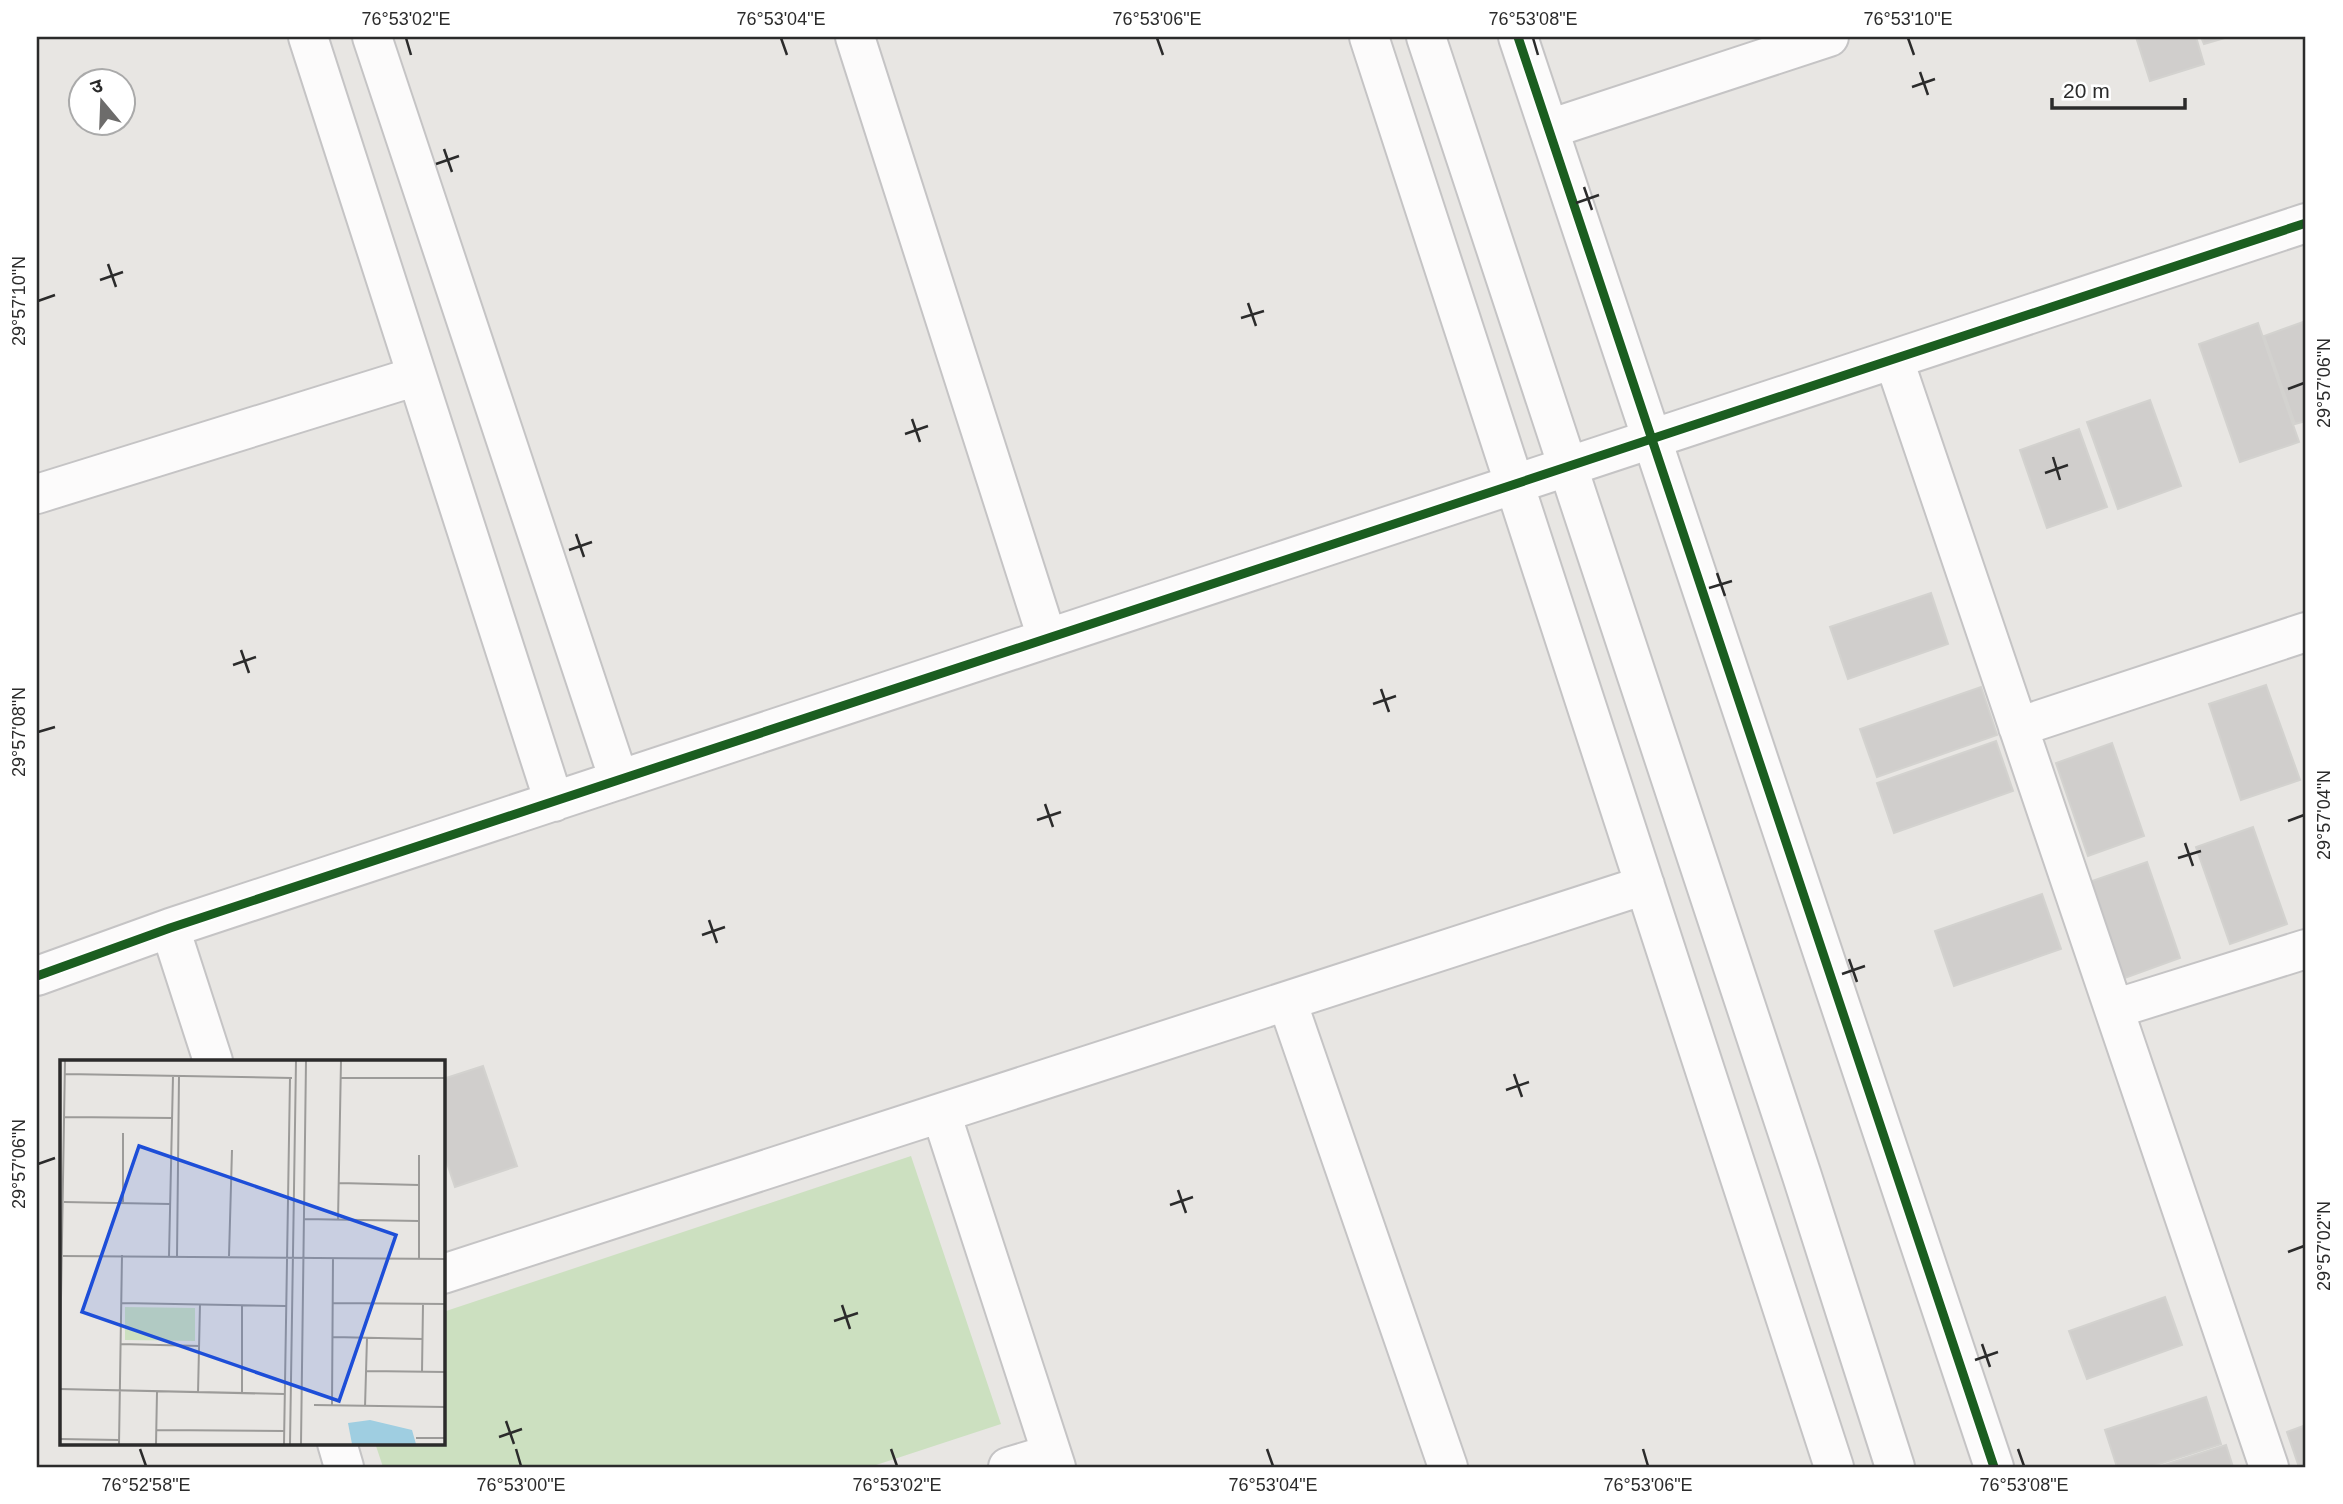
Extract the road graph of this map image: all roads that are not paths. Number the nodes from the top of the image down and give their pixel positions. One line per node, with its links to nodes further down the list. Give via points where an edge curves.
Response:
1 (308, 37): 11 (street)
2 (372, 37): 19 (street)
3 (855, 37): 17 (street)
4 (1368, 37): 14 (street)
5 (1426, 37): 13 (street)
6 (1518, 37): 8 (street)
7 (1829, 37): 8 (street)
8 (1549, 130): 12 (street)
9 (2306, 223): 10 (street)
10 (1894, 360): 12 (street); 18 (street)
11 (417, 376): 15 (street); 20 (street)
12 (1652, 440): 13 (street); 37 (street)
13 (1569, 468): 14 (street); 36 (street)
14 (1514, 486): 17 (street); 21 (street)
15 (37, 494)
16 (2306, 632): 18 (street)
17 (1047, 638): 19 (street)
18 (2018, 727): 26 (street)
19 (619, 780): 20 (street)
20 (554, 802): 22 (street)
21 (1645, 885): 25 (street); 35 (street)
22 (170, 928): 24 (street); 27 (street)
23 (2306, 948): 26 (street)
24 (37, 976)
25 (1287, 1001): 28 (street); 34 (street)
26 (2114, 1009): 38 (street)
27 (213, 1060)
28 (941, 1113): 29 (street); 31 (street)
29 (444, 1273)
30 (337, 1444): 32 (street)
31 (1054, 1460): 33 (street)
32 (344, 1467)
33 (1008, 1467)
34 (1447, 1467)
35 (1834, 1467)
36 (1895, 1467)
37 (1994, 1467)
38 (2270, 1467)

